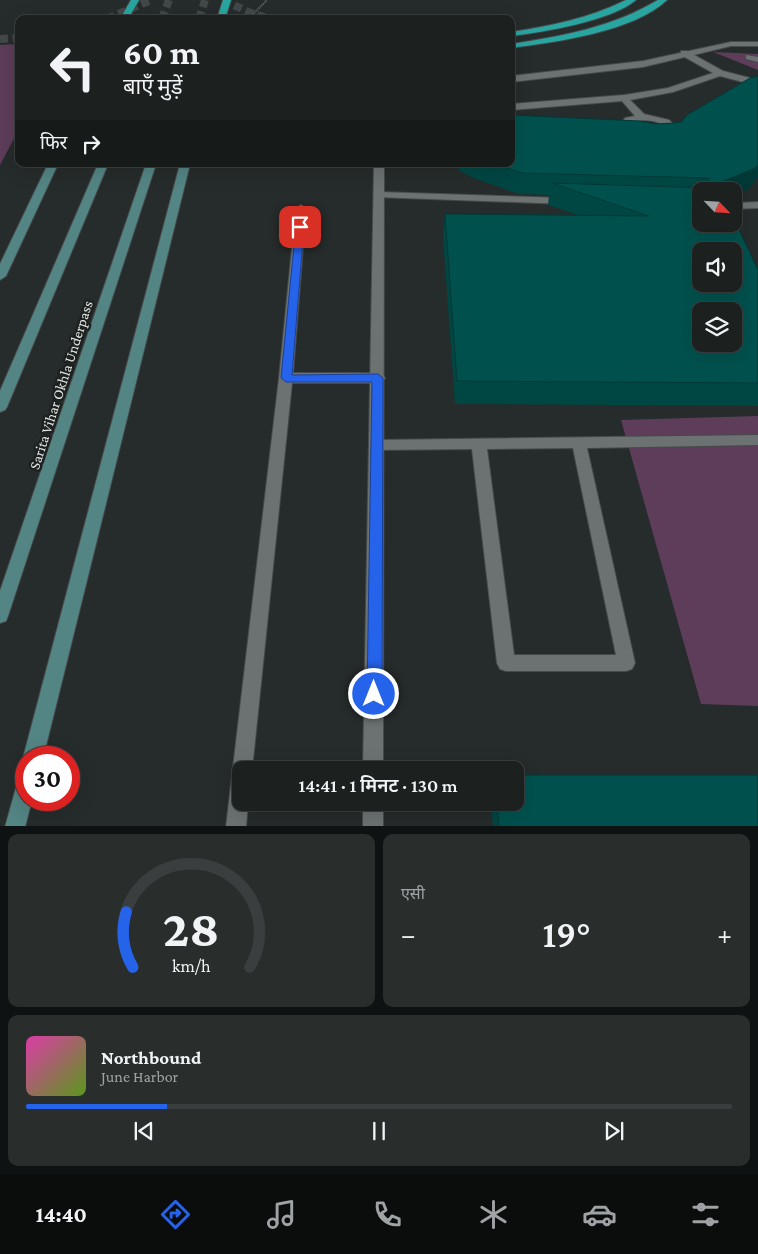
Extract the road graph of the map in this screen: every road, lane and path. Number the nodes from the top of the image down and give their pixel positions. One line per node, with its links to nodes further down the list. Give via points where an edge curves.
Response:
1 (135, 0): 7 (highway)
2 (227, 0): 8 (highway)
3 (267, 0): 6 (path)
4 (632, 0): 9 (highway, via 579,21)
5 (663, 0): 11 (highway, via 636,15 592,31)
6 (253, 14)
7 (126, 15)
8 (222, 15)
9 (515, 33)
10 (758, 44): 12 (street, via 731,44)
11 (515, 45)
12 (684, 53): 15 (street); 16 (street, via 643,64)
13 (749, 57): 14 (street)
14 (758, 60)
15 (720, 73): 17 (street); 18 (street, via 670,90)
16 (515, 79)
17 (758, 83)
18 (624, 98): 19 (street); 20 (street)
19 (515, 107)
20 (642, 117): 21 (street, via 628,120 623,127 628,135); 22 (street, via 658,118 671,124 677,132 672,139)
21 (635, 138)
22 (665, 140)
23 (53, 167): 33 (main road)
24 (102, 167): 36 (main road)
25 (150, 167): 41 (main road, Sarita Vihar Okhla Underpass)
26 (184, 167): 42 (main road)
27 (380, 167): 28 (street)
28 (379, 195): 29 (street); 35 (street)
29 (574, 201)
30 (758, 205): 31 (street)
31 (742, 206)
32 (301, 208): 34 (street)
33 (0, 276)
34 (286, 378): 35 (street); 43 (street)
35 (378, 378): 40 (street)
36 (0, 407)
37 (758, 440): 38 (street)
38 (579, 442): 39 (street); 39 (street, via 626,663 506,663)
39 (479, 444): 40 (street)
40 (377, 445): 44 (street)
41 (0, 616)
42 (36, 746)
43 (243, 761)
44 (373, 761)
45 (19, 811): 48 (main road)
46 (238, 811): 49 (street)
47 (373, 811): 50 (street)
48 (15, 826)
49 (236, 826)
50 (373, 826)

